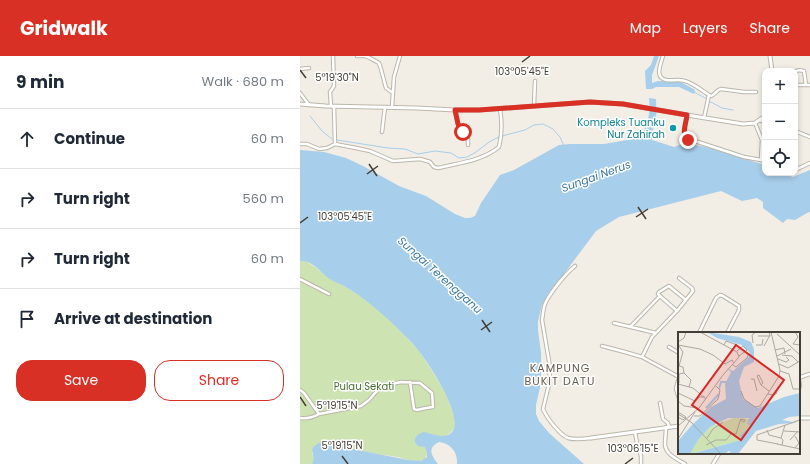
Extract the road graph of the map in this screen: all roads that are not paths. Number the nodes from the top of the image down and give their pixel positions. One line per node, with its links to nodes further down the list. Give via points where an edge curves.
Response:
1 (333, 56): 20 (street, via 334,86 330,92)
2 (357, 56): 16 (street, via 365,56 378,63 386,88)
3 (400, 56): 16 (street)
4 (664, 56): 17 (street, via 659,71 662,78 686,81)
5 (770, 56): 7 (street)
6 (309, 68): 8 (street)
7 (772, 68)
8 (300, 69)
9 (798, 71): 12 (street, via 804,71)
10 (535, 81): 21 (street)
11 (798, 85): 12 (street)
12 (806, 85): 13 (street)
13 (810, 85)
14 (756, 92): 17 (street, via 721,89)
15 (300, 93): 19 (street)
16 (393, 93): 23 (street)
17 (708, 96): 27 (street)
18 (300, 104): 19 (street)
19 (309, 105): 20 (street)
20 (332, 106): 22 (street); 34 (street)
21 (534, 106): 24 (street); 26 (street, via 590,102 623,104)
22 (385, 107): 23 (street); 30 (street)
23 (392, 107): 25 (street)
24 (500, 109): 25 (street); 34 (street, via 499,148 480,158 436,168 427,161 393,161 370,151)
25 (455, 110): 35 (street, via 460,129 468,137)
26 (687, 115): 27 (street); 36 (street, via 684,134 688,140)
27 (704, 118): 29 (street, via 743,124)
28 (760, 120): 29 (street)
29 (755, 123): 36 (street, via 762,140)
30 (382, 132)
31 (798, 132): 32 (street)
32 (810, 137)
33 (300, 144): 34 (street, via 319,149)
34 (335, 144)
35 (468, 145)
36 (761, 160)
37 (810, 163): 38 (street)
38 (798, 169)
39 (575, 266): 68 (street, via 561,280 545,303 542,320 550,367 543,409 566,438)
40 (300, 278): 42 (street)
41 (679, 278): 44 (street, via 693,289)
42 (329, 294)
43 (660, 296): 44 (street, via 659,292 669,286); 45 (street); 47 (street)
44 (686, 300): 45 (street)
45 (677, 311): 50 (street)
46 (614, 323): 47 (street)
47 (630, 326): 50 (street)
48 (699, 332): 49 (street, via 716,298 720,295 739,306)
49 (728, 332)
50 (656, 333): 54 (street)
51 (602, 346): 54 (street)
52 (668, 347): 53 (street)
53 (678, 352)
54 (642, 357): 56 (street)
55 (810, 374): 57 (street)
56 (678, 376)
57 (800, 378)
58 (678, 381): 61 (street)
59 (410, 382): 63 (street, via 414,409 433,407 432,393 420,383 401,382 382,386 361,406)
60 (300, 390): 63 (street)
61 (678, 395)
62 (660, 403): 66 (street)
63 (319, 414): 64 (street)
64 (300, 418)
65 (678, 426): 66 (street)
66 (668, 427): 67 (street); 71 (street, via 665,443 667,451)
67 (635, 431): 68 (street); 70 (street)
68 (591, 438)
69 (719, 454): 72 (street)
70 (641, 464)
71 (685, 464)
72 (714, 464)

